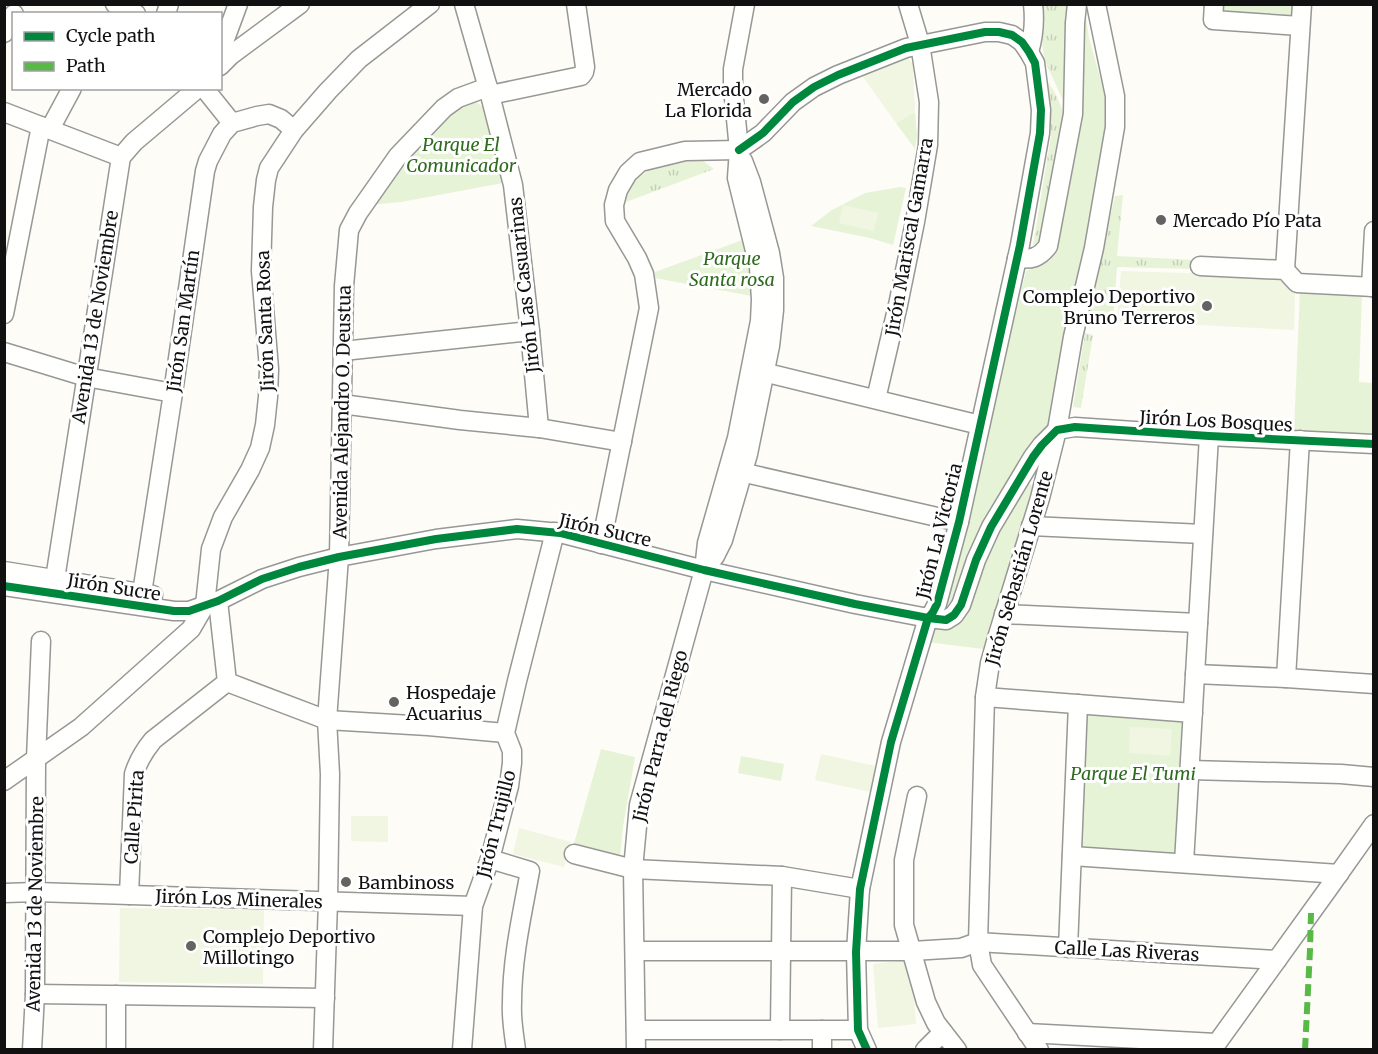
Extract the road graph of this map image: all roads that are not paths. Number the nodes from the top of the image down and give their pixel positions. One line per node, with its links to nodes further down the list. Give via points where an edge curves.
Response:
1 (238, 4): 20 (street)
2 (300, 4): 20 (street)
3 (430, 4): 28 (street, Jirón Santa Rosa, via 359,59)
4 (464, 4): 24 (street, Jirón Las Casuarinas)
5 (576, 4): 24 (street, Avenida Alejandro O. Deustua, via 585,67 581,76)
6 (745, 4): 29 (street, Jirón Parra del Riego, via 733,69)
7 (908, 4): 18 (street, Jirón Mariscal Gamarra)
8 (1033, 4): 19 (street, via 1034,37)
9 (1077, 4): 32 (street, via 1073,114 1048,246 1036,258)
10 (1096, 4): 47 (street, Jirón Sebastián Lorente, via 1115,96 1115,128)
11 (1302, 4): 16 (street)
12 (116, 5): 13 (street)
13 (132, 12)
14 (1213, 12): 16 (street)
15 (12, 18): 17 (street)
16 (1300, 26): 34 (street)
17 (4, 33)
18 (920, 44): 19 (street, via 999,32 1012,35); 29 (street, via 814,87); 43 (street, Jirón Mariscal Gamarra, via 929,102 928,145)
19 (1029, 52): 32 (street, Jirón La Victoria, via 1035,63 1040,133)
20 (223, 56)
21 (71, 90): 27 (street)
22 (196, 90): 30 (street)
23 (206, 90): 26 (street)
24 (489, 91): 37 (street, Jirón Las Casuarinas, via 513,186); 38 (street, Avenida Alejandro O. Deustua, via 458,98 444,108 398,156 358,213 349,230)
25 (4, 112): 27 (street)
26 (232, 123): 28 (street, via 269,114); 42 (street, Jirón San Martín, via 222,134 205,171)
27 (46, 127): 30 (street); 36 (street)
28 (294, 130): 64 (street, Jirón Santa Rosa, via 269,168 263,207 261,271 269,369 265,425 260,448 223,517 211,549)
29 (739, 150): 40 (street, Jirón Parra del Riego, via 737,178 757,254 760,288); 50 (street, via 685,151 640,162 618,190 615,221 644,274 648,308)
30 (121, 156): 41 (street, Avenida 13 de Noviembre)
31 (1374, 231): 35 (street)
32 (1017, 258): 45 (street, Jirón La Victoria)
33 (1200, 266): 34 (street)
34 (1285, 270): 35 (street, via 1297,282)
35 (1372, 287)
36 (4, 314)
37 (530, 331): 38 (street); 46 (street, Jirón Las Casuarinas)
38 (343, 351): 44 (street, Avenida Alejandro O. Deustua)
39 (4, 352): 41 (street)
40 (758, 371): 43 (street); 52 (street, Jirón Parra del Riego, via 737,438)
41 (86, 377): 42 (street); 61 (street, Avenida 13 de Noviembre)
42 (173, 393): 63 (street, Jirón San Martín)
43 (876, 399): 45 (street)
44 (342, 404): 46 (street); 58 (street, Avenida Alejandro O. Deustua)
45 (980, 425): 53 (street, Jirón La Victoria)
46 (538, 428): 50 (street)
47 (1057, 430): 48 (street, Jirón Los Bosques, via 1075,427); 54 (street, Jirón Sebastián Lorente); 66 (street, Jirón Sucre, via 1033,457 991,527 957,610 946,620)
48 (1209, 436): 49 (street, Jirón Los Bosques); 56 (street)
49 (1300, 440): 51 (street, Jirón Los Bosques); 70 (street)
50 (622, 442): 57 (street)
51 (1374, 444)
52 (735, 471): 53 (street); 59 (street, Jirón Parra del Riego, via 706,543)
53 (959, 522): 66 (street, Jirón La Victoria, via 937,604)
54 (1031, 526): 56 (street); 65 (street, Jirón Sebastián Lorente)
55 (555, 532): 57 (street, Jirón Sucre); 58 (street, Jirón Sucre, via 518,529); 77 (street, Jirón Trujillo)
56 (1203, 534): 67 (street)
57 (601, 544): 59 (street, Jirón Sucre)
58 (339, 556): 64 (street, Jirón Sucre, via 262,579); 76 (street, Avenida Alejandro O. Deustua)
59 (704, 570): 66 (street, Jirón Sucre); 88 (street, Jirón Parra del Riego, via 639,805)
60 (4, 572): 61 (street, Jirón Sucre)
61 (55, 579): 63 (street, Jirón Sucre)
62 (4, 586): 64 (street, Jirón Sucre, via 174,611 189,611)
63 (142, 593): 64 (street, Jirón Sucre)
64 (212, 603): 71 (street); 78 (street, Jirón Santa Rosa, via 191,629 81,727)
65 (1004, 614): 67 (street); 73 (street, Jirón Sebastián Lorente)
66 (928, 618): 91 (street, Jirón La Victoria, via 891,742)
67 (1198, 623): 69 (street)
68 (41, 641): 78 (street, Avenida 13 de Noviembre)
69 (1195, 674): 70 (street); 75 (street)
70 (1286, 678): 72 (street)
71 (227, 682): 76 (street); 94 (street, Calle Pirita, via 153,740 138,761 134,774)
72 (1374, 684)
73 (985, 697): 74 (street); 97 (street, Jirón Sebastián Lorente)
74 (1078, 704): 75 (street); 85 (street)
75 (1193, 713): 79 (street)
76 (327, 720): 77 (street); 95 (street, Avenida Alejandro O. Deustua)
77 (505, 733): 86 (street, Jirón Trujillo, via 512,763)
78 (36, 759): 81 (street, Jirón Santa Rosa); 92 (street, Avenida 13 de Noviembre)
79 (1190, 770): 80 (street); 87 (street)
80 (1374, 777)
81 (4, 781)
82 (917, 796): 101 (street, via 904,861 904,925)
83 (1373, 824): 89 (street)
84 (574, 854): 88 (street)
85 (1072, 856): 87 (street); 98 (street)
86 (490, 859): 96 (street, Jirón Trujillo); 120 (street, via 530,871 513,974)
87 (1184, 863): 89 (street)
88 (633, 869): 90 (street); 99 (street, Jirón Parra del Riego)
89 (1339, 874): 103 (street)
90 (782, 876): 91 (street); 100 (street)
91 (860, 889): 102 (street, Jirón La Victoria)
92 (36, 892): 93 (street, Jirón Los Minerales); 94 (street, Jirón Los Minerales); 104 (street, Avenida 13 de Noviembre)
93 (4, 893)
94 (129, 895): 95 (street, Jirón Los Minerales)
95 (328, 901): 96 (street, Jirón Los Minerales); 106 (street, Avenida Alejandro O. Deustua)
96 (473, 906): 119 (street, Jirón Trujillo)
97 (978, 942): 98 (street, Calle Las Riveras); 101 (street, Calle Las Riveras, via 961,948); 112 (street, Jirón Sebastián Lorente, via 982,965)
98 (1068, 948): 103 (street, Calle Las Riveras)
99 (635, 951): 100 (street, Calle Las Riveras); 107 (street, Jirón Parra del Riego)
100 (781, 951): 102 (street, Calle Las Riveras); 108 (street)
101 (912, 951): 102 (street, Calle Las Riveras); 111 (street, via 926,1002)
102 (856, 952): 110 (street, Jirón La Victoria)
103 (1277, 960): 115 (street)
104 (35, 994): 105 (street); 116 (street, Avenida 13 de Noviembre)
105 (116, 995): 106 (street); 117 (street)
106 (325, 998): 118 (street, Avenida Alejandro O. Deustua)
107 (636, 1030): 108 (street); 121 (street, Jirón Parra del Riego)
108 (780, 1030): 109 (street)
109 (822, 1030): 110 (street); 122 (street)
110 (858, 1030): 123 (street, Jirón La Victoria)
111 (943, 1032): 124 (street); 125 (street)
112 (1027, 1033): 113 (street); 126 (street, Jirón Sebastián Lorente)
113 (1105, 1043): 114 (street)
114 (1148, 1044): 115 (street)
115 (1214, 1046)
116 (32, 1050)
117 (116, 1050)
118 (323, 1050)
119 (462, 1050)
120 (516, 1050)
121 (636, 1050)
122 (822, 1050)
123 (867, 1050)
124 (925, 1050)
125 (957, 1050)
126 (1039, 1050)

